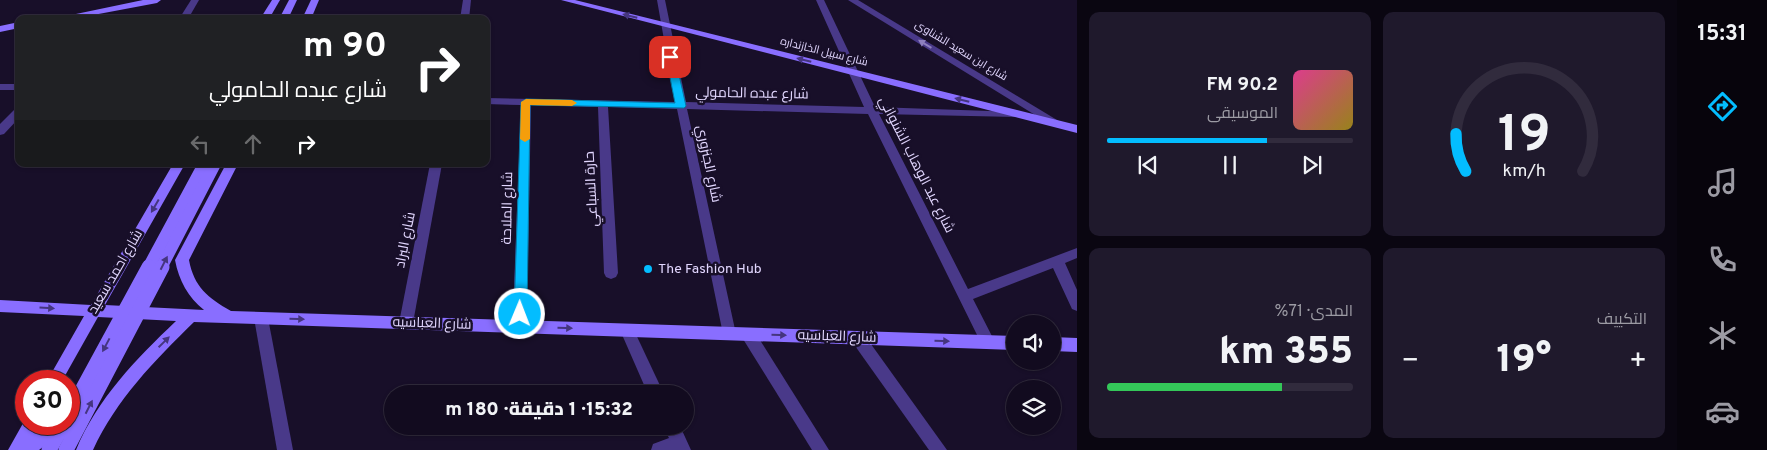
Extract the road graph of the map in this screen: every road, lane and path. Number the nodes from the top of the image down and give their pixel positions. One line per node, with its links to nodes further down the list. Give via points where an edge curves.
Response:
1 (157, 0): 12 (main road)
2 (195, 0): 13 (street)
3 (276, 0): 14 (main road)
4 (293, 0): 15 (main road)
5 (300, 0): 16 (main road)
6 (315, 0): 17 (main road)
7 (467, 0): 18 (street)
8 (565, 0): 19 (main road, شارع سبيل الخازنداره, one-way to 8)
9 (661, 0): 19 (street, شارع الجنزوري)
10 (820, 0): 22 (street, شارع عبد الوهاب الشنواني)
11 (852, 0): 32 (street, شارع ابن سعيد الشناوى, one-way to 11)
12 (96, 15)
13 (186, 15)
14 (267, 15)
15 (285, 15)
16 (292, 15)
17 (308, 15)
18 (465, 15)
19 (664, 24): 22 (main road, شارع سبيل الخازنداره, one-way to 19); 28 (street, شارع الجنزوري)
20 (15, 26): 21 (main road)
21 (0, 29)
22 (852, 72): 29 (street, شارع عبد الوهاب الشنواني); 30 (main road, شارع سبيل الخازنداره, one-way to 22)
23 (0, 86): 24 (street)
24 (15, 87)
25 (490, 101): 26 (street, شارع عبده الحامولي)
26 (526, 102): 27 (street, شارع عبده الحامولي); 47 (street, شارع الملاحة)
27 (604, 104): 28 (street, شارع عبده الحامولي); 42 (street, حارة السباعي)
28 (681, 106): 29 (street, شارع عبده الحامولي); 53 (street, شارع الجنزوري)
29 (872, 110): 30 (street, شارع عبده الحامولي); 43 (street, شارع عبد الوهاب الشنواني)
30 (1018, 114): 32 (main road, شارع سبيل الخازنداره)
31 (15, 115): 34 (street)
32 (1057, 124): 33 (main road, شارع سبيل الخازنداره)
33 (1077, 129)
34 (0, 131)
35 (177, 167): 46 (main road, شارع احمد سعيد, one-way to 46)
36 (202, 167): 62 (main road, one-way to 62, bridge)
37 (213, 167): 69 (main road, one-way to 37, bridge)
38 (230, 167): 49 (main road, via 182,260 186,279 195,295 217,312)
39 (435, 167): 51 (street, شارع البراد)
40 (1077, 253): 41 (street)
41 (1057, 261): 43 (street); 44 (street)
42 (611, 273)
43 (965, 296): 56 (street, شارع عبد الوهاب الشنواني)
44 (1077, 305)
45 (0, 306): 46 (main road, شارع العباسيه, one-way to 46)
46 (94, 310): 48 (main road, شارع العباسيه); 60 (main road, شارع احمد سعيد)
47 (520, 314)
48 (191, 316): 49 (main road, شارع العباسيه); 70 (main road, one-way to 48, via 125,383)
49 (231, 317): 50 (main road, شارع العباسيه)
50 (261, 318): 51 (main road, شارع العباسيه, one-way to 51); 71 (street)
51 (406, 323): 52 (main road, شارع العباسيه, one-way to 52)
52 (627, 330): 53 (main road, شارع العباسيه); 61 (street)
53 (729, 334): 54 (main road, شارع العباسيه)
54 (748, 334): 55 (main road, شارع العباسيه, one-way to 55); 73 (street)
55 (858, 338): 56 (main road, شارع العباسيه, one-way to 56); 74 (street)
56 (988, 342): 57 (main road, شارع العباسيه)
57 (1006, 343)
58 (1061, 344): 59 (main road)
59 (1077, 345)
60 (60, 370)
61 (652, 385)
62 (80, 394)
63 (25, 435): 66 (main road)
64 (58, 435): 68 (main road, bridge)
65 (681, 446): 72 (street)
66 (16, 450)
67 (27, 450): 70 (main road, via 49,431 62,428 70,432)
68 (49, 450)
69 (66, 450)
70 (82, 450)
71 (285, 450)
72 (659, 450)
73 (821, 450)
74 (939, 450)

